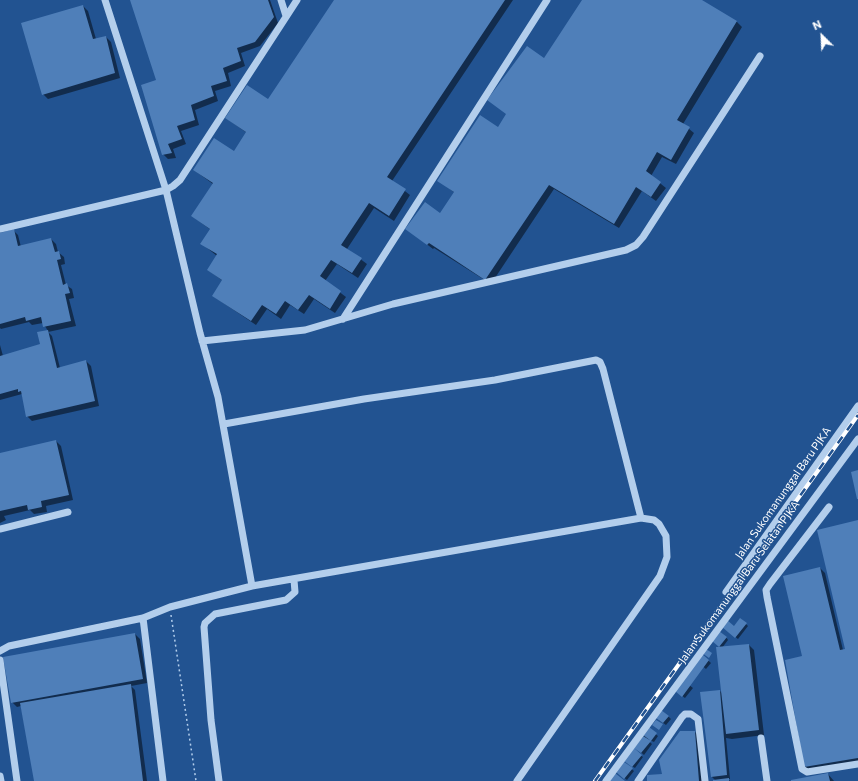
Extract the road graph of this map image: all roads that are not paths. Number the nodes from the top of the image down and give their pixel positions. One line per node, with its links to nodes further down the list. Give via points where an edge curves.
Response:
1 (104, 0): 7 (street)
2 (281, 0): 5 (street)
3 (297, 0): 5 (street)
4 (548, 0): 9 (street)
5 (286, 16): 7 (street, via 180,180)
6 (760, 56): 9 (street, via 636,245 626,250 393,304)
7 (166, 190): 8 (street); 10 (street)
8 (0, 229)
9 (343, 319): 10 (street, via 305,330)
10 (202, 341): 12 (street)
11 (858, 406): 20 (street, Jalan Sukomanunggal Baru PJKA)
12 (224, 424): 16 (street, via 495,380 596,360 600,362 603,370); 19 (street)
13 (858, 440): 32 (street, Jalan Sukomanunggal Baru Selatan PJKA)
14 (829, 507): 25 (street, via 766,590 802,769 807,772)
15 (68, 512): 17 (street)
16 (641, 518): 18 (street); 31 (street, via 654,520 666,536 667,557 660,576)
17 (0, 529)
18 (294, 580): 19 (street); 30 (street, via 295,592 286,600 215,614 205,623 211,720)
19 (252, 586): 21 (street)
20 (726, 592)
21 (143, 618): 22 (street, via 9,646); 29 (street)
22 (0, 651)
23 (0, 660): 28 (street)
24 (761, 738): 35 (street)
25 (858, 764)
26 (0, 776): 27 (street)
27 (1, 781)
28 (18, 781)
29 (163, 781)
30 (219, 781)
31 (517, 781)
32 (606, 781)
33 (638, 781): 34 (street, via 682,718 686,714 691,714 698,719)
34 (705, 781)
35 (767, 781)

